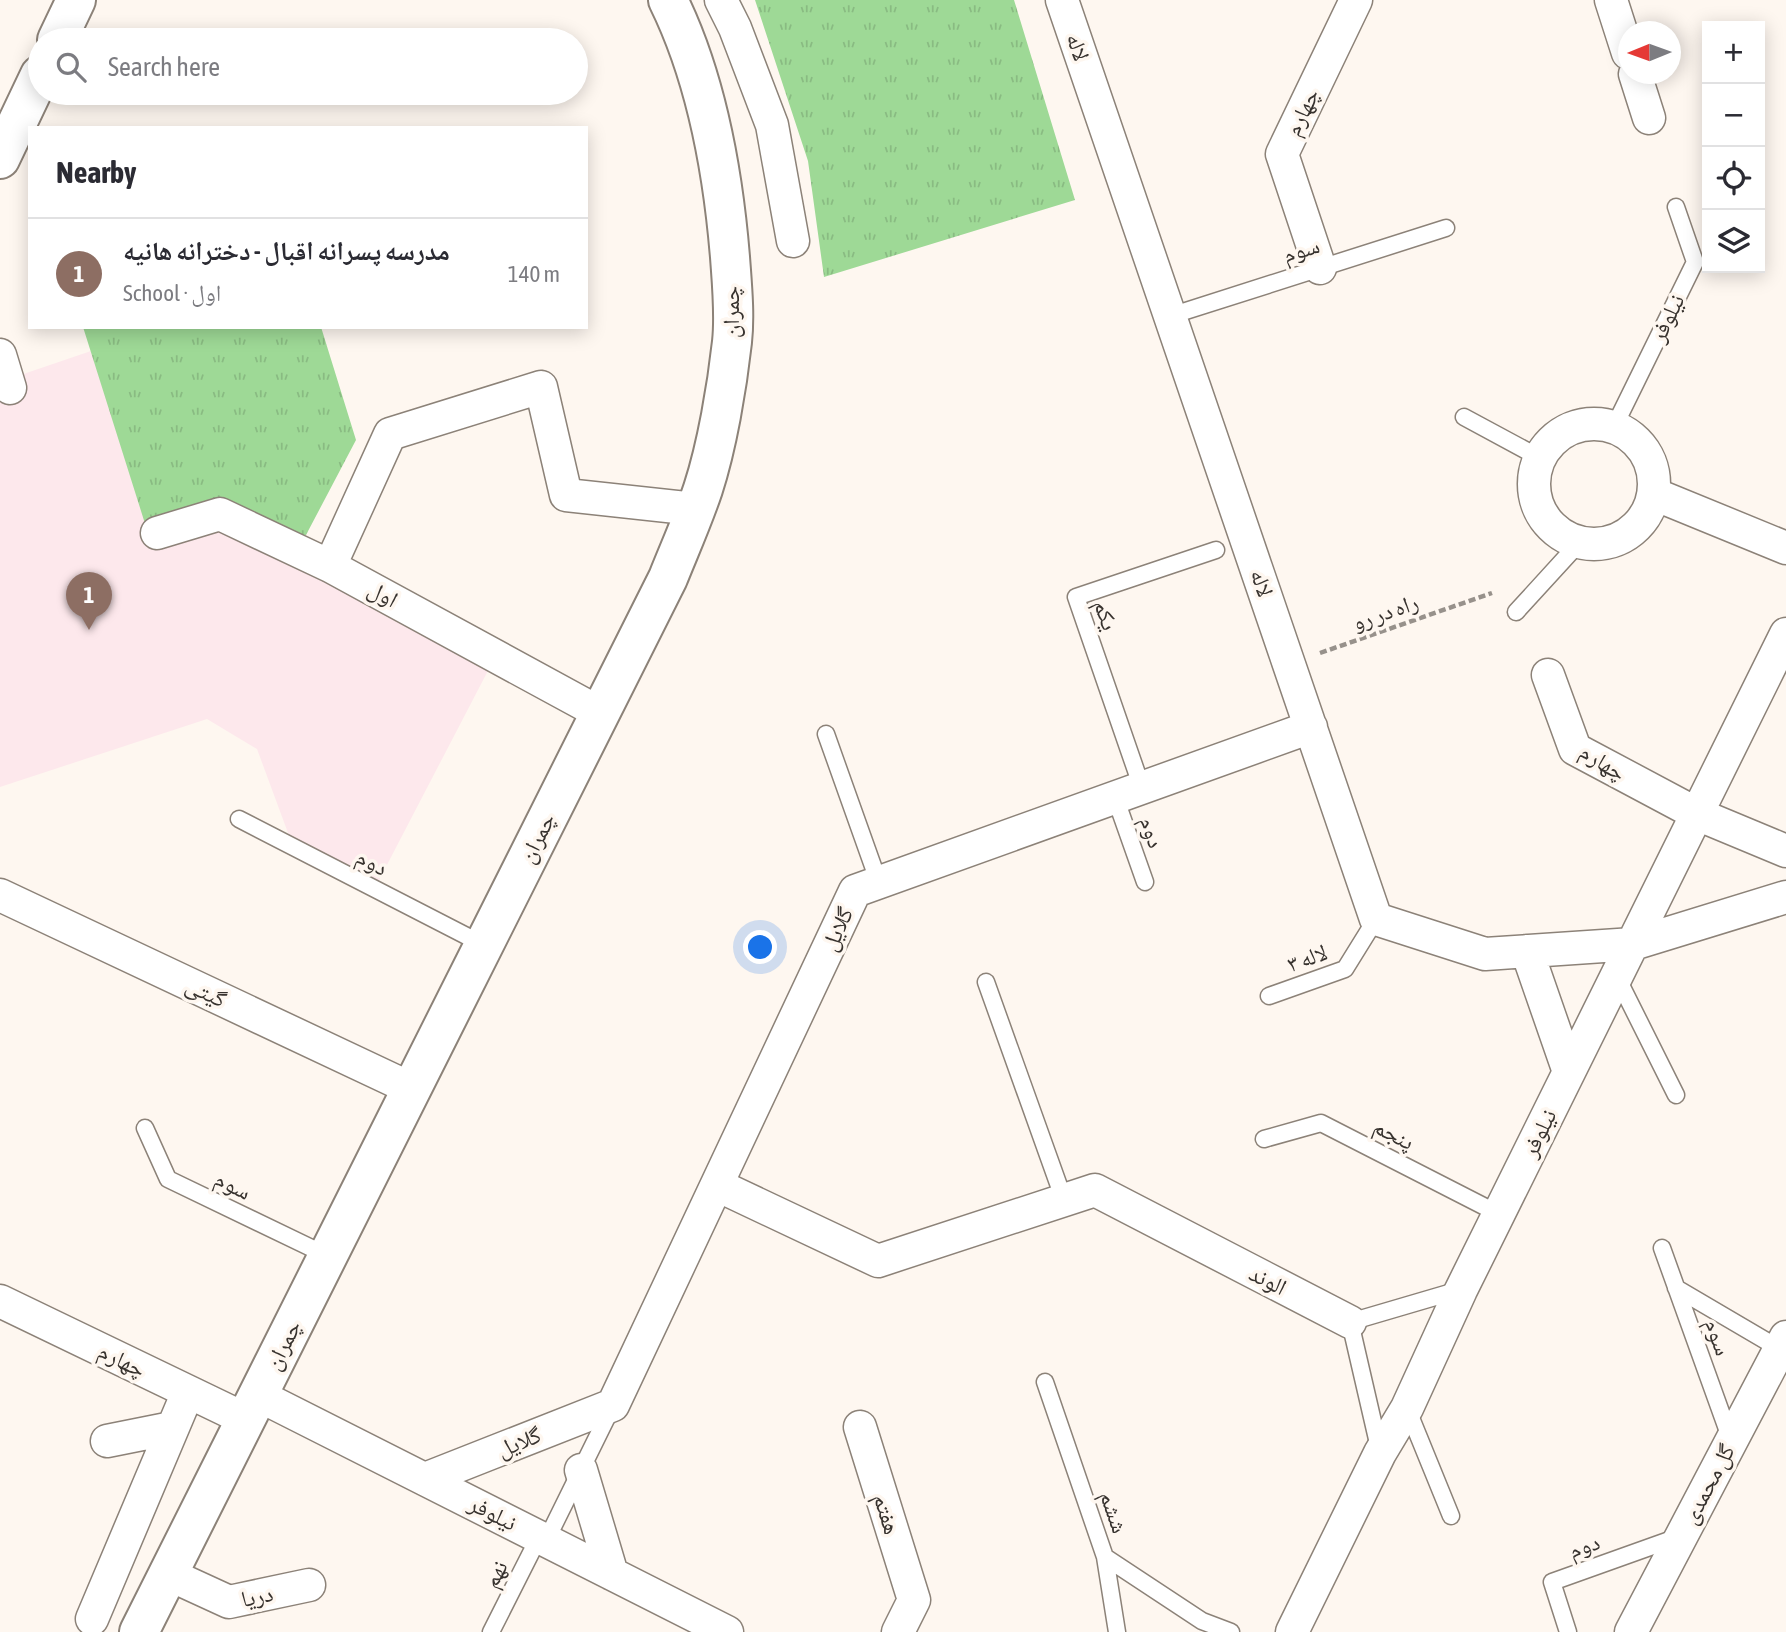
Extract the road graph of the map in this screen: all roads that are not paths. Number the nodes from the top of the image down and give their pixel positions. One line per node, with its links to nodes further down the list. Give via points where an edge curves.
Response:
1 (76, 0): 8 (main road)
2 (667, 0): 24 (main road, چمران, via 700,87 718,154 732,283 733,339 725,392)
3 (721, 0): 15 (street, via 772,125)
4 (1062, 0): 17 (street, لاله)
5 (1356, 0): 16 (street, چهارم, via 1282,155)
6 (1611, 0): 7 (street)
7 (1618, 21)
8 (63, 28)
9 (1638, 84): 11 (street)
10 (28, 100): 12 (main road)
11 (1649, 118)
12 (0, 159)
13 (1676, 207): 21 (lane, نیلوفر, via 1695,262)
14 (1446, 228): 16 (lane, سوم)
15 (793, 241)
16 (1320, 268): 17 (lane, سوم)
17 (1170, 316): 34 (street, لاله)
18 (0, 355): 19 (street)
19 (10, 388)
20 (1464, 417): 22 (lane)
21 (1614, 427): 22 (street, via 1575,426 1558,435); 23 (street, via 1632,437 1646,453)
22 (1540, 458): 26 (street, via 1533,486 1537,505 1561,535)
23 (1654, 494): 26 (street, via 1647,513 1633,530 1598,545); 27 (street)
24 (695, 509): 29 (street, via 566,495 541,387 390,434); 33 (main road, چمران, via 668,578)
25 (157, 533): 29 (street, اول, via 220,514)
26 (1579, 543): 30 (lane)
27 (1786, 548)
28 (1216, 550): 36 (lane, یکم, via 1076,597)
29 (330, 566): 33 (street, اول)
30 (1516, 612)
31 (1786, 634): 37 (street, نیلوفر)
32 (1548, 675): 37 (street, چهارم, via 1575,749)
33 (600, 713): 46 (main road, چمران)
34 (1311, 727): 36 (street, گلایل); 44 (street, لاله)
35 (826, 734): 41 (lane)
36 (1129, 793): 40 (lane, دوم); 41 (street, گلایل)
37 (1697, 814): 39 (street); 45 (street, نیلوفر)
38 (239, 819): 46 (lane, دوم)
39 (1786, 851)
40 (1145, 882)
41 (879, 883): 56 (street, گلایل, via 855,891)
42 (0, 895): 52 (street, گیتی)
43 (1786, 897): 45 (street)
44 (1376, 919): 47 (street, via 1485,954); 50 (lane, لاله ۳, via 1345,969)
45 (1633, 944): 47 (street); 48 (street, نیلوفر)
46 (484, 945): 52 (main road, چمران)
47 (1527, 951): 51 (street)
48 (1618, 977): 51 (street, نیلوفر); 53 (lane)
49 (986, 982): 57 (lane)
50 (1269, 996)
51 (1569, 1072): 58 (street, نیلوفر)
52 (412, 1089): 60 (main road, چمران)
53 (1676, 1095)
54 (145, 1128): 60 (lane, سوم, via 167,1179)
55 (1264, 1139): 58 (lane, پنجم, via 1321,1123)
56 (717, 1185): 57 (street, الوند, via 878,1261); 68 (street, گلایل)
57 (1064, 1200): 64 (street, الوند, via 1095,1190)
58 (1499, 1213): 62 (street, نیلوفر)
59 (1662, 1248): 61 (lane, سوم)
60 (328, 1256): 69 (main road, چمران)
61 (1676, 1288): 65 (lane); 73 (lane, سوم)
62 (1461, 1290): 64 (lane); 70 (street, نیلوفر)
63 (0, 1301): 67 (street, چهارم)
64 (1350, 1322): 75 (lane)
65 (1783, 1343): 73 (street, گل محمدی)
66 (1045, 1382): 81 (lane, ششم)
67 (188, 1392): 69 (street, چهارم); 72 (street)
68 (613, 1405): 76 (lane, گلایل); 77 (street, گلایل)
69 (251, 1407): 77 (street, نیلوفر); 82 (main road, چمران)
70 (1407, 1408): 75 (street, نیلوفر); 78 (lane)
71 (860, 1427): 85 (street, هفتم)
72 (173, 1428): 74 (street); 86 (street)
73 (1731, 1440): 79 (street, گل محمدی)
74 (107, 1441)
75 (1380, 1453): 94 (street, نیلوفر)
76 (581, 1469): 80 (lane, گلایل); 83 (street)
77 (425, 1479): 80 (street, نیلوفر)
78 (1451, 1516)
79 (1681, 1536): 95 (lane, دوم, via 1552,1581); 96 (street, گل محمدی)
80 (542, 1539): 83 (street, نیلوفر); 88 (lane, نهم)
81 (1105, 1557): 92 (lane); 93 (lane, ششم, via 1202,1621)
82 (168, 1574): 84 (street, دریا, via 229,1602); 87 (main road, چمران)
83 (612, 1574): 89 (street, نیلوفر)
84 (309, 1585)
85 (914, 1600): 90 (street); 91 (street, هفتم)
86 (92, 1619)
87 (139, 1632)
88 (491, 1632)
89 (727, 1632)
90 (898, 1632)
91 (925, 1632)
92 (1117, 1632)
93 (1231, 1632)
94 (1292, 1632)
95 (1567, 1632)
96 (1630, 1632)

